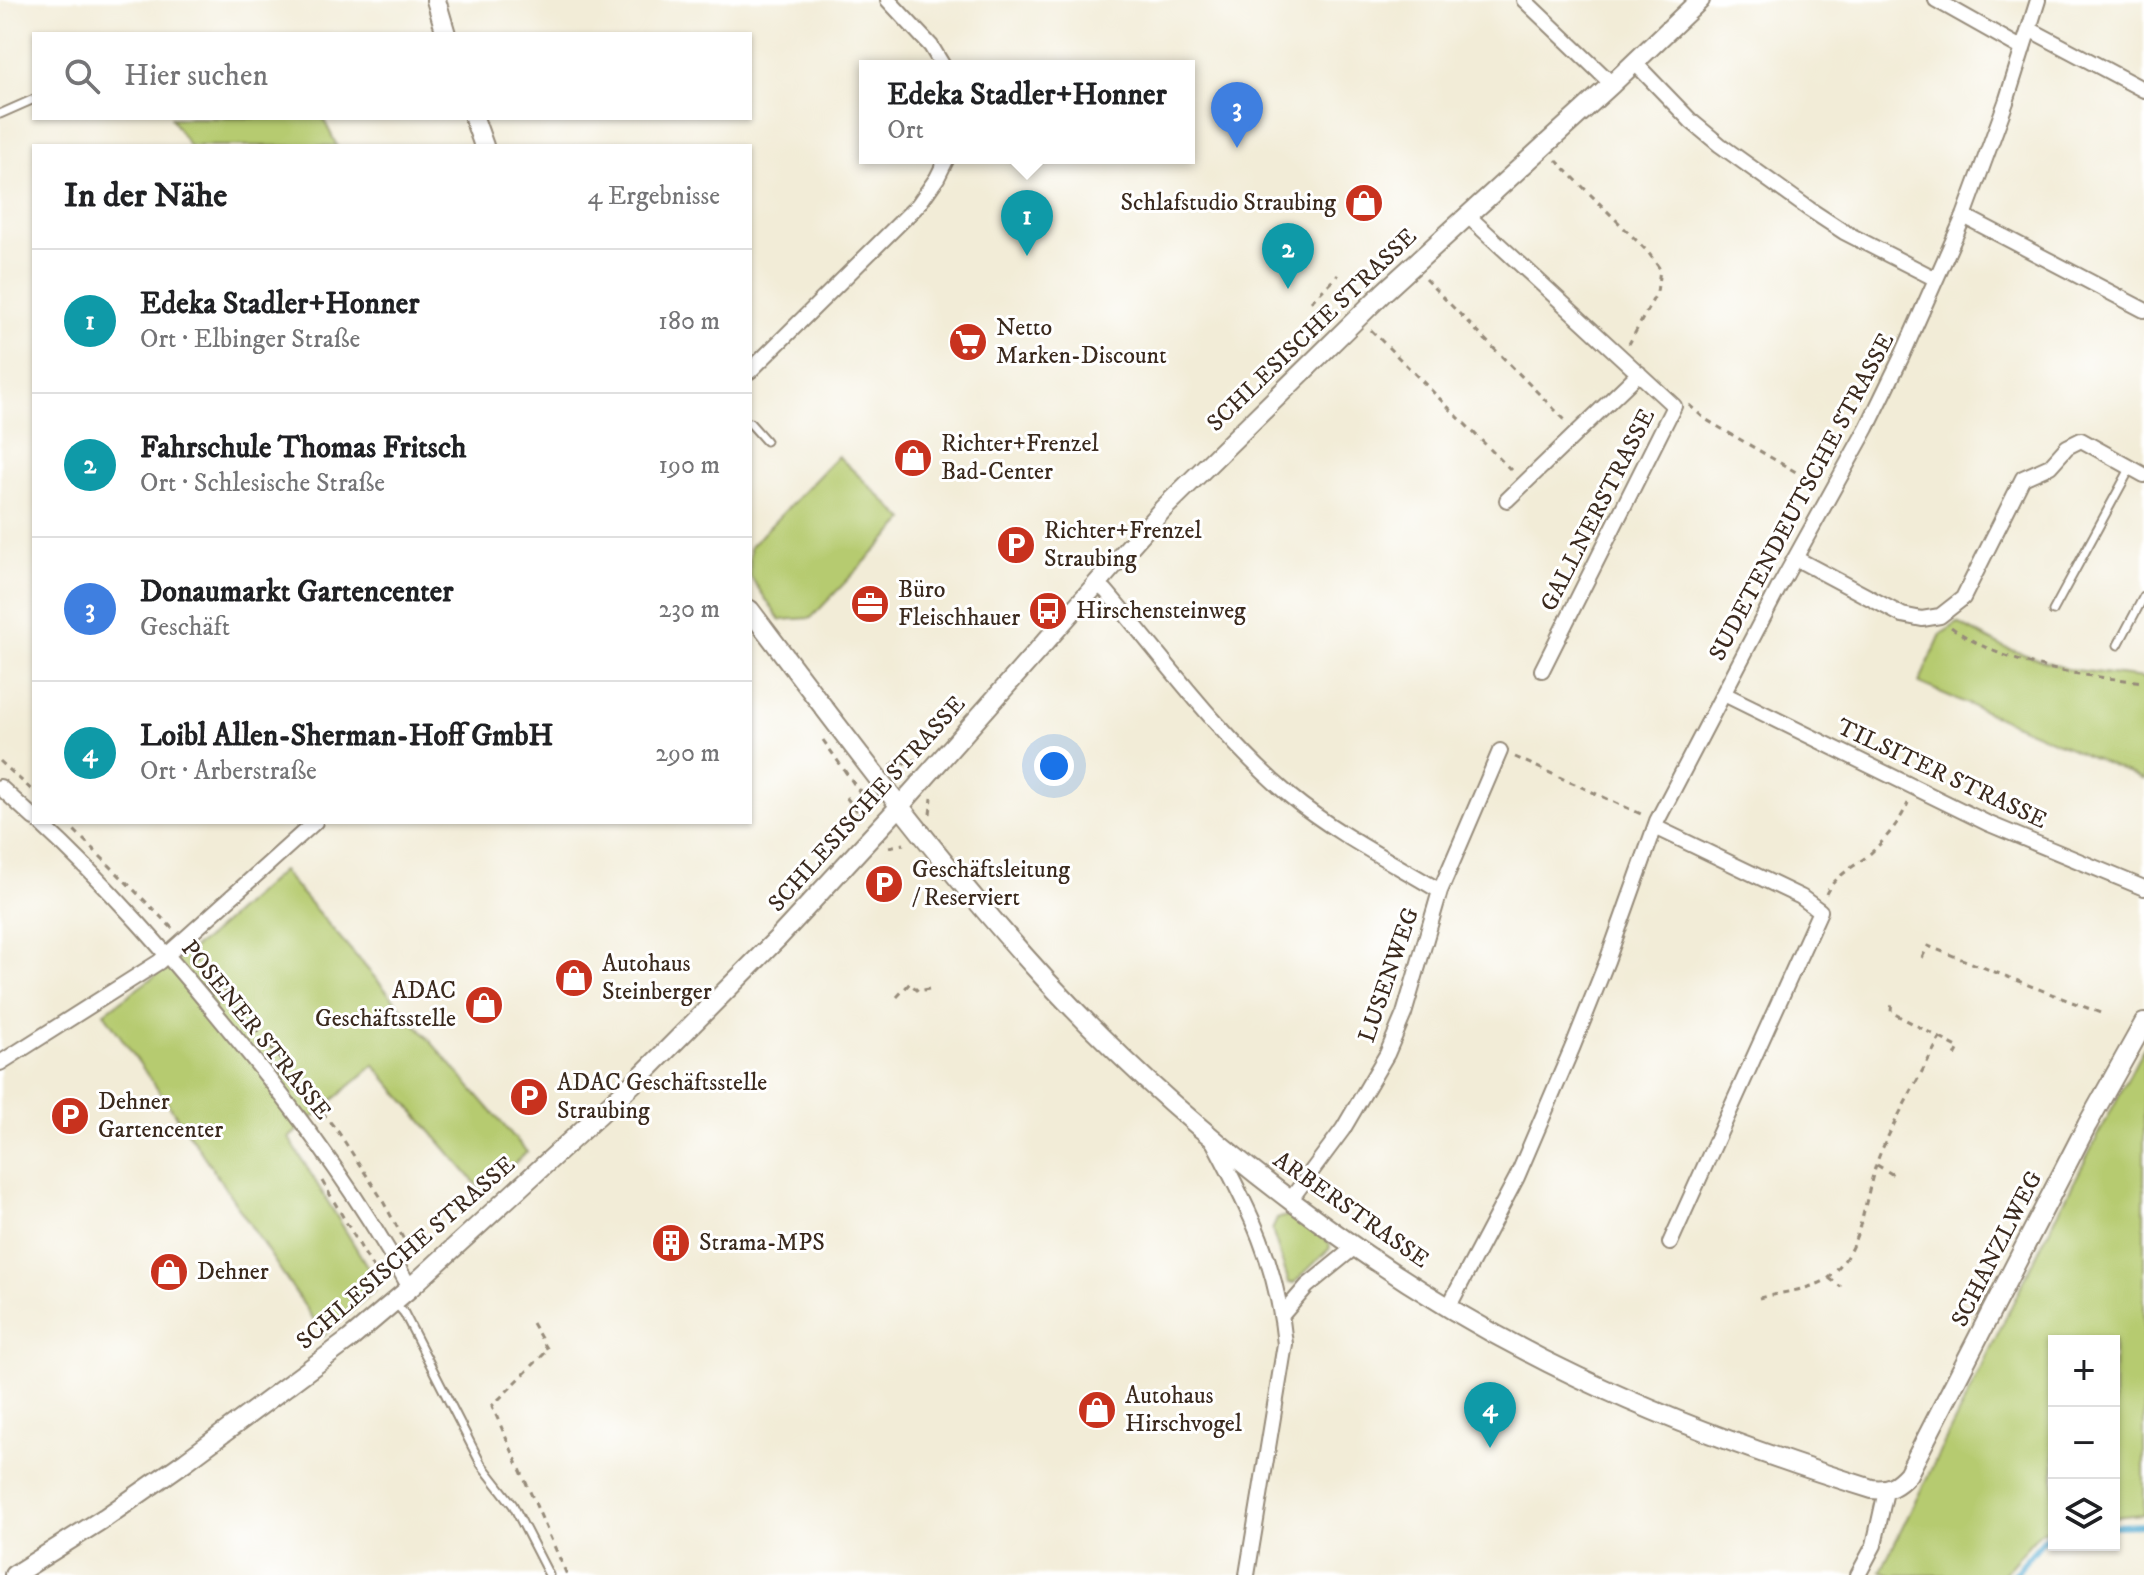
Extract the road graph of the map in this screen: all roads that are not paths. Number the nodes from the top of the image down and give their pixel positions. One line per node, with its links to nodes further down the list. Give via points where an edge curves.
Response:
1 (436, 0): 8 (street)
2 (888, 0): 10 (street)
3 (1524, 0): 12 (street)
4 (1700, 0): 11 (street, SCHLESISCHE STRASSE)
5 (1936, 0): 9 (street)
6 (2038, 0): 7 (street, SUDETENDEUTSCHE STRASSE)
7 (2029, 29): 9 (street, SUDETENDEUTSCHE STRASSE); 13 (street)
8 (445, 32)
9 (2023, 49): 20 (street, SUDETENDEUTSCHE STRASSE)
10 (939, 60)
11 (1635, 63): 12 (street, SCHLESISCHE STRASSE); 21 (street, via 1691,121 1796,200 1844,232)
12 (1612, 84): 19 (street, SCHLESISCHE STRASSE)
13 (2144, 90)
14 (32, 100): 15 (lane)
15 (0, 114)
16 (475, 120): 17 (street)
17 (483, 144)
18 (944, 164): 23 (street, via 918,205)
19 (1468, 216): 24 (street, GALLNERSTRASSE); 30 (street, SCHLESISCHE STRASSE, via 1239,432)
20 (1964, 216): 21 (street, SUDETENDEUTSCHE STRASSE); 22 (street)
21 (1934, 278): 29 (street, SUDETENDEUTSCHE STRASSE, via 1867,428)
22 (2144, 310)
23 (752, 369)
24 (1639, 373): 28 (street); 35 (street, GALLNERSTRASSE, via 1674,406)
25 (752, 425): 26 (lane)
26 (766, 441)
27 (2137, 471): 29 (street, via 2081,440 2050,466 2023,478 1963,598 1940,616 1902,615); 32 (lane)
28 (1507, 500)
29 (1795, 558): 36 (street, SUDETENDEUTSCHE STRASSE)
30 (1096, 583): 39 (street, SCHLESISCHE STRASSE); 45 (street, via 1231,738 1289,794)
31 (2144, 596): 34 (lane)
32 (2053, 611)
33 (752, 613): 39 (street, ARBERSTRASSE)
34 (2118, 645)
35 (1542, 670)
36 (1724, 694): 43 (street, SUDETENDEUTSCHE STRASSE); 44 (street, TILSITER STRASSE, via 1987,823)
37 (1500, 751): 45 (street, LUSENWEG)
38 (0, 787): 40 (street)
39 (899, 807): 49 (street, ARBERSTRASSE, via 1046,979); 53 (street, SCHLESISCHE STRASSE, via 701,1018)
40 (32, 816)
41 (41, 824): 46 (street, POSENER STRASSE)
42 (313, 824): 46 (street)
43 (1656, 824): 51 (street, via 1820,911); 55 (street, SUDETENDEUTSCHE STRASSE, via 1607,961 1517,1177)
44 (2144, 888)
45 (1440, 891): 50 (street, LUSENWEG, via 1387,1054 1343,1129)
46 (168, 954): 48 (street); 53 (street, POSENER STRASSE, via 286,1099 354,1193)
47 (2144, 1023): 57 (street, SCHANZLWEG, via 1908,1474)
48 (0, 1063)
49 (1209, 1135): 50 (street, ARBERSTRASSE); 56 (street, via 1252,1214)
50 (1291, 1199): 52 (street, ARBERSTRASSE)
51 (1670, 1243)
52 (1356, 1246): 55 (street, ARBERSTRASSE); 56 (street, via 1307,1286)
53 (406, 1281): 54 (street, SCHLESISCHE STRASSE)
54 (394, 1301): 58 (street, SCHLESISCHE STRASSE, via 186,1461); 59 (lane, via 481,1464 513,1505)
55 (1449, 1306): 57 (street, ARBERSTRASSE, via 1638,1404 1805,1468)
56 (1282, 1315): 60 (street, via 1281,1375)
57 (1886, 1491): 61 (street, via 1874,1545)
58 (14, 1575)
59 (549, 1575)
60 (1247, 1575)
61 (1858, 1575)

